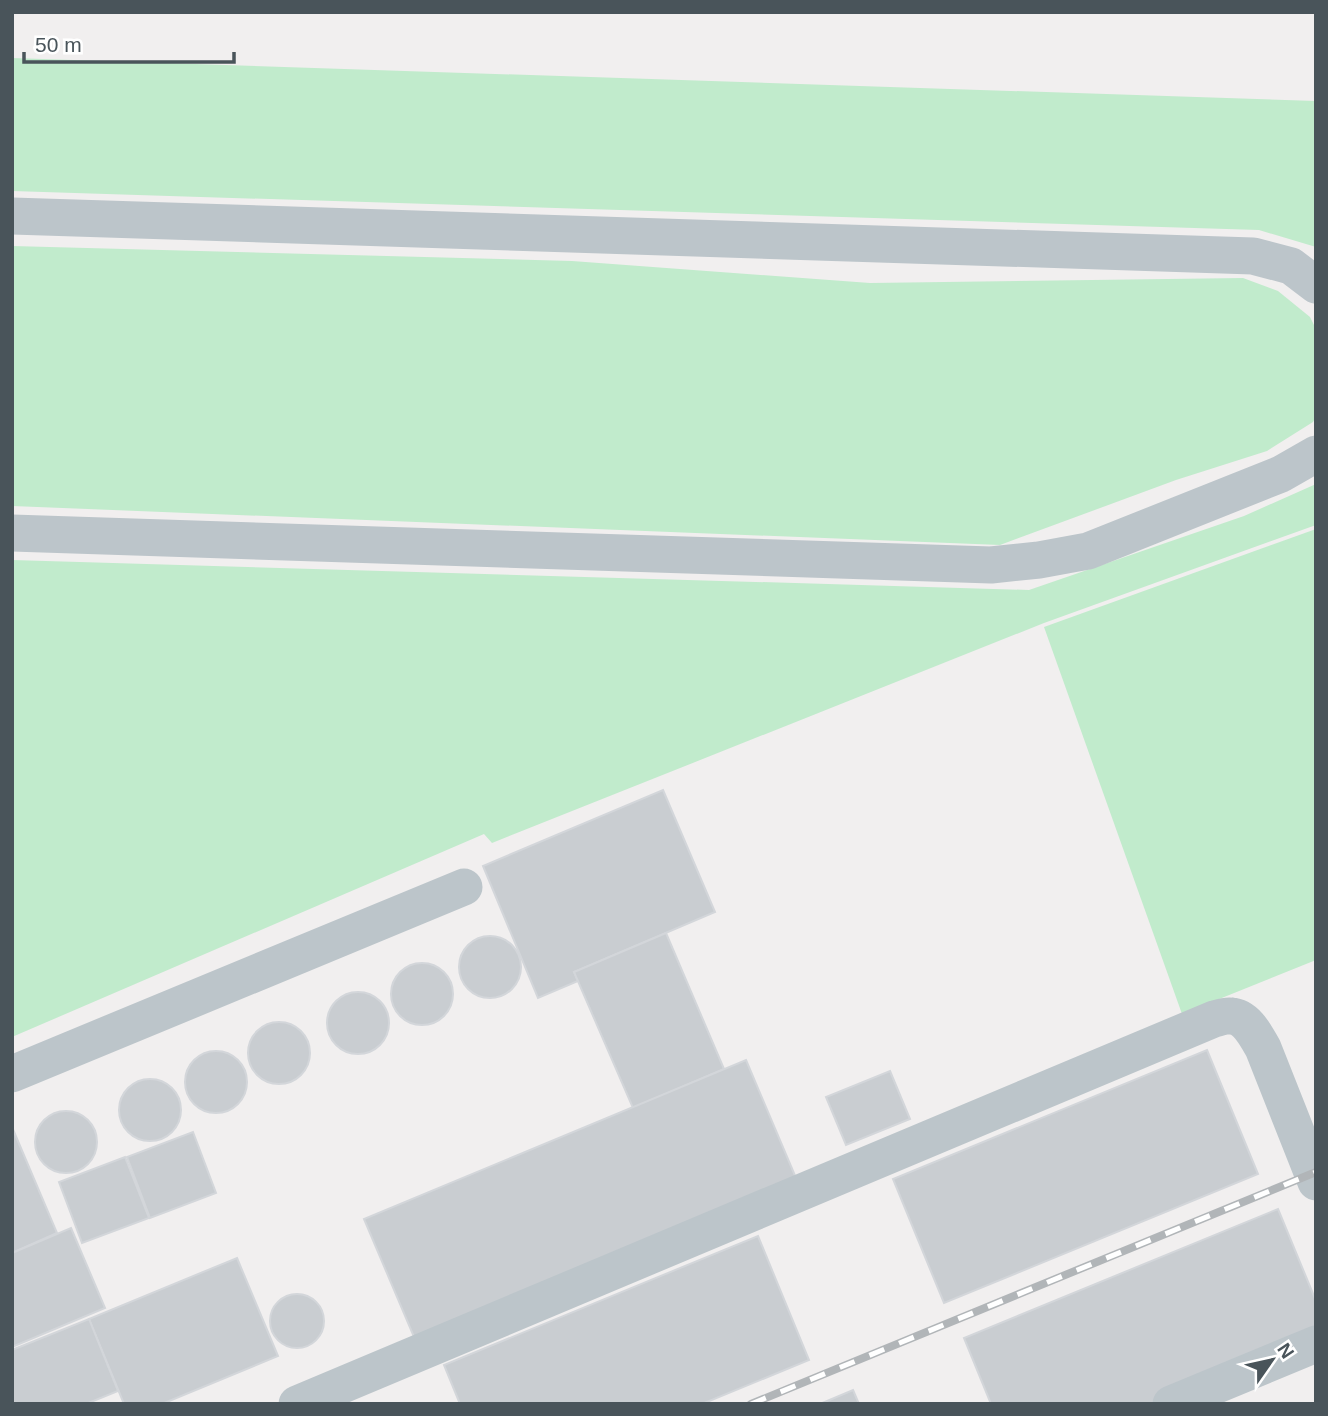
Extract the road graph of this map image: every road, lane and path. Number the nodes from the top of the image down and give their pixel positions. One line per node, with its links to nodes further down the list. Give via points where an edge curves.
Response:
1 (12, 216): 2 (lane, via 1253,257 1291,266)
2 (1316, 285)
3 (1316, 454): 4 (lane, via 1281,474 1088,551 991,565)
4 (12, 533)
5 (464, 887): 6 (lane)
6 (12, 1074)
7 (1316, 1182): 9 (lane, via 1254,1032 1231,1016 1214,1019)
8 (1316, 1344): 10 (lane)
9 (297, 1404)
10 (1171, 1404)

